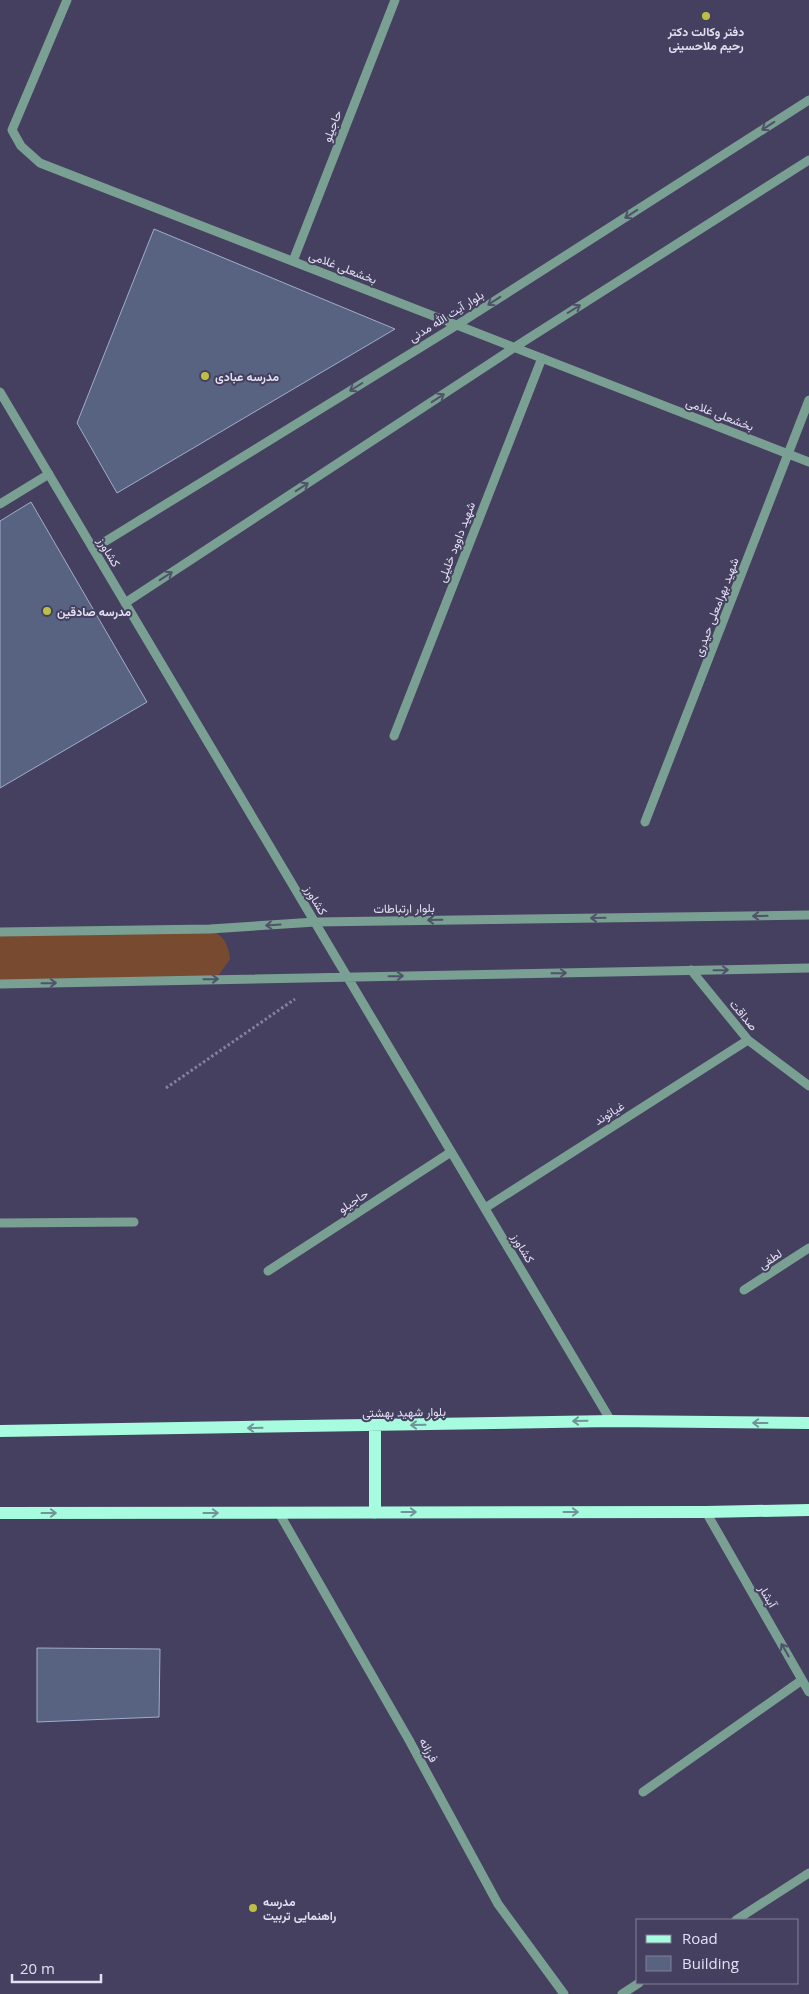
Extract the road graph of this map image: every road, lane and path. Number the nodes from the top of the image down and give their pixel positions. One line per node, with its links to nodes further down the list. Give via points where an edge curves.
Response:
1 (67, 0): 5 (street, بخشعلی غلامی, via 12,130 21,146 40,163)
2 (395, 0): 5 (street, حاجیلو)
3 (809, 100): 6 (street, بلوار آیت الله مدنی, one-way to 6)
4 (809, 160): 7 (street, one-way to 4)
5 (293, 261): 6 (street, بخشعلی غلامی)
6 (457, 325): 7 (street, بخشعلی غلامی); 15 (street, بلوار آیت الله مدنی, one-way to 15)
7 (515, 347): 8 (street, بخشعلی غلامی); 16 (street, one-way to 7)
8 (542, 358): 11 (street, بخشعلی غلامی); 17 (street, شهید داوود خلیلی)
9 (0, 392): 13 (street, کشاورز)
10 (809, 400): 11 (street, شهید بهرامعلی حیدری)
11 (790, 454): 12 (street, بخشعلی غلامی); 18 (street, شهید بهرامعلی حیدری)
12 (809, 462)
13 (49, 474): 14 (street); 15 (street, کشاورز)
14 (0, 504)
15 (93, 549): 16 (street, کشاورز)
16 (125, 603): 20 (street, کشاورز)
17 (394, 736)
18 (645, 822)
19 (809, 915): 20 (street, بلوار ارتباطات, one-way to 20)
20 (315, 922): 21 (street, بلوار ارتباطات, one-way to 21, via 210,929); 25 (street, کشاورز)
21 (0, 932)
22 (809, 968): 23 (street, one-way to 22)
23 (691, 970): 25 (street, one-way to 23); 27 (street, صداقت)
24 (326, 977): 25 (street); 26 (street, one-way to 24); 29 (path)
25 (348, 978): 30 (street, کشاورز)
26 (0, 984)
27 (748, 1040): 28 (street, صداقت); 31 (street, غیاثوند)
28 (809, 1086)
29 (166, 1088)
30 (451, 1152): 31 (street, کشاورز); 35 (street, حاجیلو)
31 (485, 1208): 37 (street, کشاورز)
32 (134, 1222): 33 (street)
33 (0, 1224)
34 (809, 1248): 36 (street, لطفی)
35 (268, 1271)
36 (744, 1290)
37 (611, 1421): 38 (main road, بلوار شهید بهشتی, one-way to 37); 39 (main road, بلوار شهید بهشتی, one-way to 39)
38 (809, 1424)
39 (375, 1426): 40 (main road, بلوار شهید بهشتی, one-way to 40); 42 (main road)
40 (0, 1431)
41 (809, 1510): 43 (main road)
42 (375, 1512): 43 (main road, one-way to 43); 45 (main road)
43 (706, 1512): 46 (street, آبشار, one-way to 43)
44 (0, 1513): 45 (main road, one-way to 45)
45 (279, 1513): 52 (street, فرزانه, via 498,1904)
46 (802, 1680): 47 (street, آبشار); 48 (street)
47 (809, 1692)
48 (643, 1792)
49 (809, 1873): 50 (street)
50 (738, 1919)
51 (637, 1984): 53 (street)
52 (564, 1994)
53 (622, 1994)

